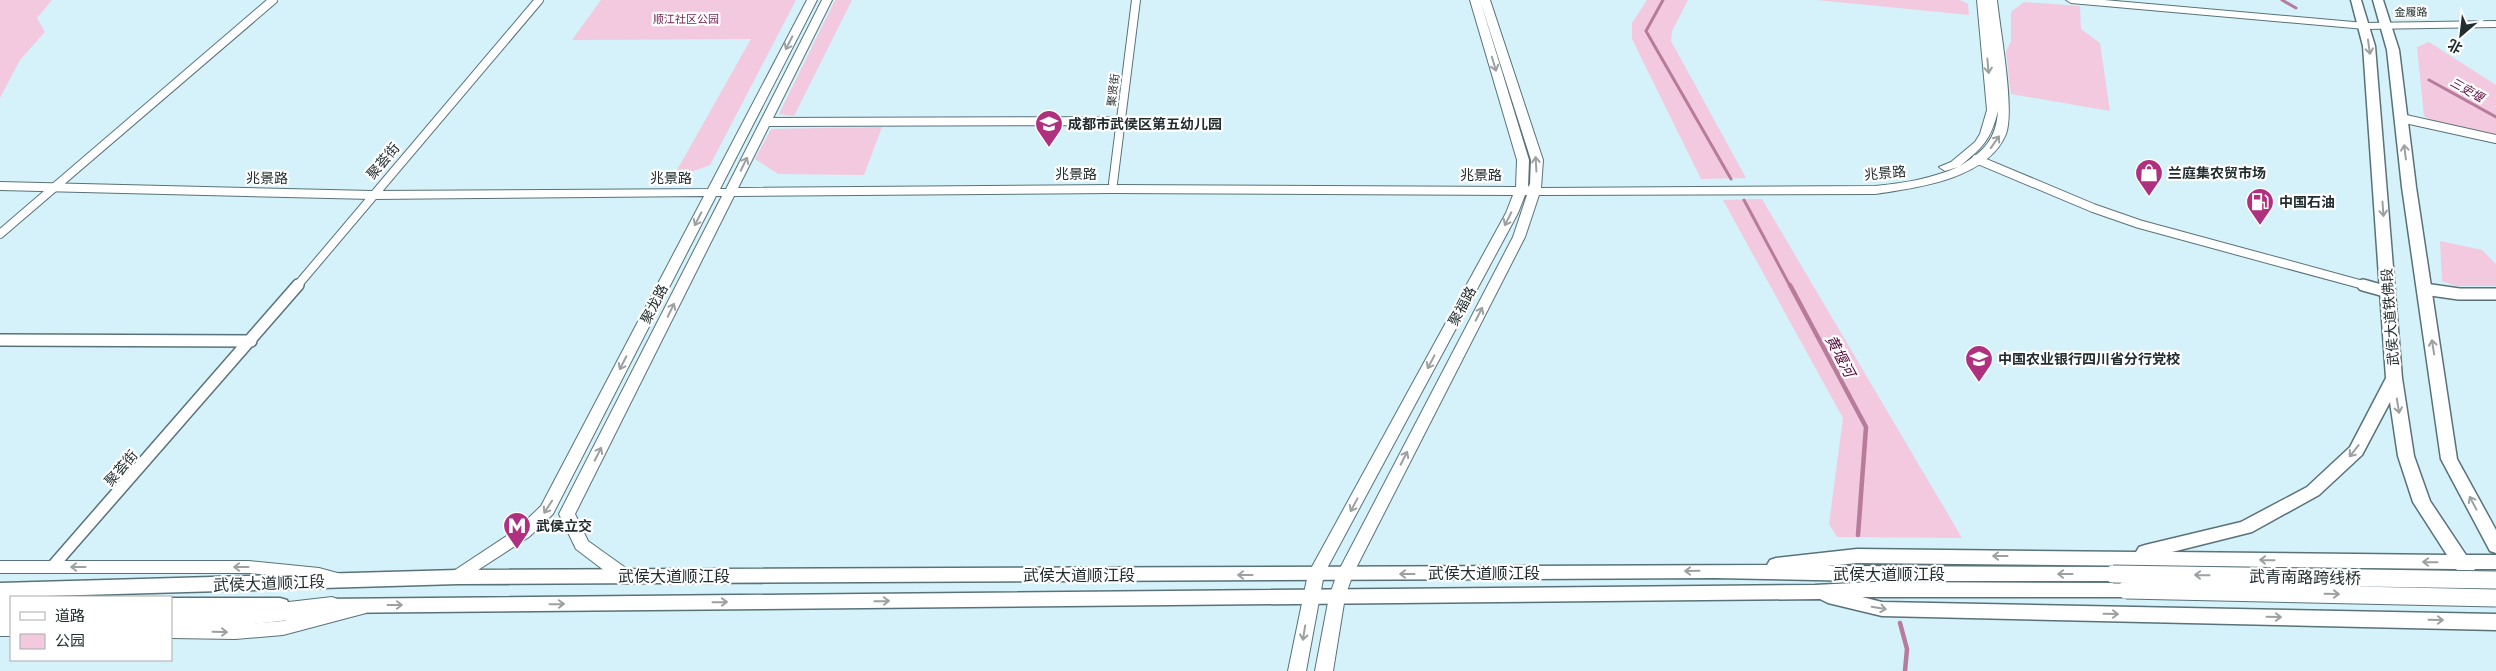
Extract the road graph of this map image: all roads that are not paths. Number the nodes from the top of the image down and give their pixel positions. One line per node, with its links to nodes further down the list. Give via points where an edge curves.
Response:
1 (274, 0): 25 (street)
2 (539, 0): 30 (street, 聚荟街)
3 (812, 0): 29 (street, 聚龙路, one-way to 29)
4 (827, 0): 20 (street, 聚龙路)
5 (1136, 0): 19 (street, 聚贤街)
6 (1476, 0): 27 (street, 聚福路, one-way to 27)
7 (1485, 0): 27 (street, one-way to 7, via 1537,160)
8 (1982, 0): 27 (street, 兆景路, one-way to 27, via 1993,110 1986,134 1979,144 1955,164 1906,180 1876,183)
9 (1992, 0): 22 (street, 兆景路, one-way to 9, via 2000,134 2004,112)
10 (2071, 0): 15 (street)
11 (2139, 0): 15 (street)
12 (2356, 0): 15 (main road, 武侯大道铁佛段)
13 (2378, 0): 16 (main road)
14 (2496, 18): 16 (street, 金履路)
15 (2364, 22): 16 (main road); 33 (main road, 武侯大道铁佛段, one-way to 33, via 2369,46)
16 (2384, 22): 17 (street, 金履路); 18 (main road, via 2393,50)
17 (2496, 24)
18 (2401, 118): 21 (street); 32 (main road, one-way to 18)
19 (1121, 121): 20 (street); 24 (street, 聚贤街)
20 (765, 122): 28 (street, 聚龙路, one-way to 20)
21 (2496, 139)
22 (1976, 159): 27 (street, 兆景路, via 1948,176 1915,185 1875,190 1720,192); 33 (street, via 2140,224)
23 (0, 178): 25 (street, 兆景路)
24 (1113, 183): 27 (street, 兆景路); 28 (street, 兆景路)
25 (60, 184): 26 (street, 兆景路); 30 (street, 兆景路); 31 (street)
26 (0, 186)
27 (1528, 187): 28 (street, 兆景路); 45 (street, 聚福路, one-way to 45); 46 (street, one-way to 27, via 1518,237 1528,215)
28 (732, 188): 29 (street, 兆景路); 49 (street, 聚龙路, one-way to 28, via 582,545 567,514)
29 (714, 189): 30 (street, 兆景路); 50 (street, 聚龙路, one-way to 50, via 547,510 523,533)
30 (375, 192): 36 (street, 聚荟街)
31 (0, 234)
32 (2424, 289): 34 (street, via 2459,294); 38 (main road, one-way to 32, via 2450,460)
33 (2388, 292): 37 (main road, 武侯大道铁佛段)
34 (2496, 294)
35 (0, 340): 36 (street)
36 (251, 342): 43 (street, 聚荟街)
37 (2394, 378): 39 (main road, one-way to 39, via 2356,451 2313,490 2246,527); 41 (main road, 武侯大道铁佛段, one-way to 41, via 2406,456 2422,502)
38 (2496, 546)
39 (2126, 557): 41 (main road, one-way to 39); 44 (main road, one-way to 44, via 1858,556)
40 (2496, 562): 41 (main road)
41 (2461, 563): 63 (main road, 武侯大道铁佛段)
42 (0, 567): 43 (street)
43 (52, 567): 51 (street, one-way to 43, via 318,574 249,567)
44 (1715, 571): 46 (main road, 武侯大道顺江段, one-way to 46); 47 (main road, 武侯大道顺江段, one-way to 44)
45 (1316, 574): 46 (main road, 武侯大道顺江段); 48 (main road, 武侯大道顺江段, one-way to 48); 56 (street, 聚福路)
46 (1346, 574): 57 (street)
47 (2113, 574): 52 (main road, 武青南路跨线桥, one-way to 47, bridge)
48 (1147, 575): 49 (main road, 武侯大道顺江段); 58 (main road)
49 (624, 576): 50 (main road, 武侯大道顺江段)
50 (458, 577): 51 (main road, 武侯大道顺江段)
51 (341, 580): 53 (main road, 武侯大道顺江段)
52 (2496, 580)
53 (0, 590)
54 (2126, 590): 55 (main road, 武侯大道顺江段, via 1874,588); 59 (main road, 武青南路跨线桥, one-way to 59, bridge)
55 (1815, 592): 57 (main road, 武侯大道顺江段); 65 (main road, one-way to 65, via 1882,609)
56 (1310, 596): 57 (main road, 武侯大道顺江段); 58 (main road, 武侯大道顺江段); 67 (street, 聚福路, one-way to 67)
57 (1337, 596): 68 (street)
58 (1149, 598): 62 (main road, 武侯大道顺江段, one-way to 58)
59 (2496, 598)
60 (172, 605): 61 (main road, 武侯大道顺江段)
61 (332, 606): 62 (main road, 武侯大道顺江段); 64 (highway, via 237,617)
62 (369, 606): 66 (street, one-way to 62, via 235,632 283,628)
63 (2496, 609)
64 (172, 617)
65 (2496, 622)
66 (172, 631)
67 (1297, 671)
68 (1324, 671)

